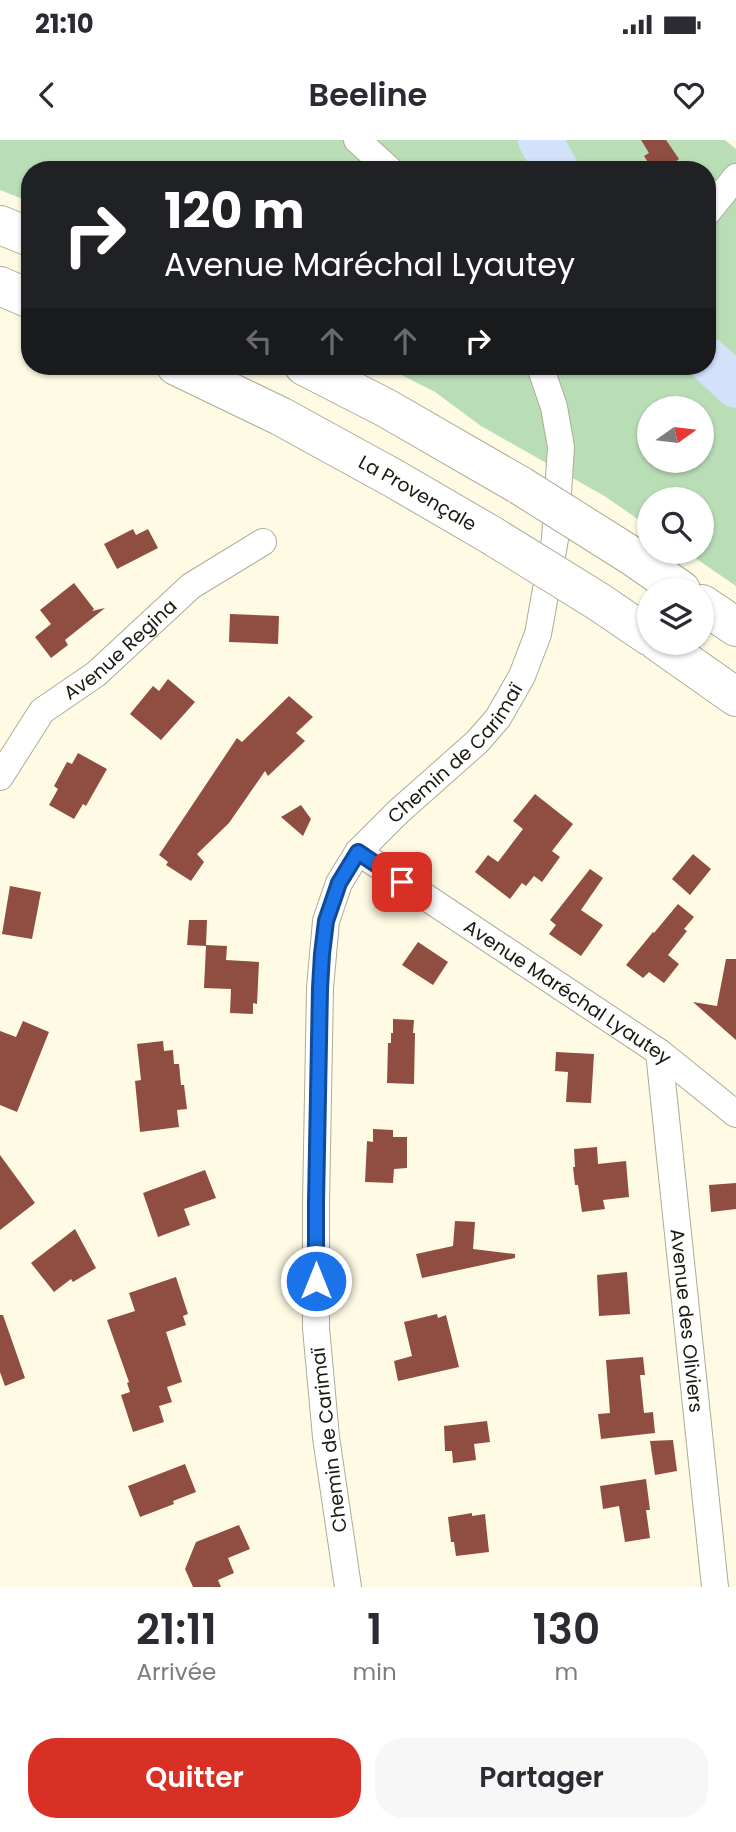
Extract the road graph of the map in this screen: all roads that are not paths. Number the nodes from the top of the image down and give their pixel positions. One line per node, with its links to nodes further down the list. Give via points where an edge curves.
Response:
1 (357, 140): 2 (street)
2 (380, 161)
3 (736, 177): 4 (street)
4 (716, 202)
5 (0, 225): 6 (highway)
6 (21, 233)
7 (0, 286): 8 (highway)
8 (21, 295)
9 (194, 375): 16 (highway, La Provençale, bridge, via 393,478)
10 (322, 375): 13 (highway, bridge, via 521,486)
11 (543, 375): 20 (street, Chemin de Carimaï, via 561,447 555,539 538,634 522,676 498,718 477,742)
12 (263, 542): 19 (street, Avenue Regina, via 191,586 96,674 42,710)
13 (664, 578)
14 (714, 612): 15 (highway)
15 (736, 627)
16 (637, 628)
17 (676, 655): 18 (highway)
18 (736, 697)
19 (0, 777)
20 (358, 852): 21 (street, Avenue Maréchal Lyautey); 23 (street, Chemin de Carimaï, via 339,883 326,921 320,988 316,1190 316,1328)
21 (659, 1052): 22 (street, Avenue Maréchal Lyautey); 24 (street, Avenue des Oliviers)
22 (736, 1114)
23 (348, 1587)
24 (715, 1587)

